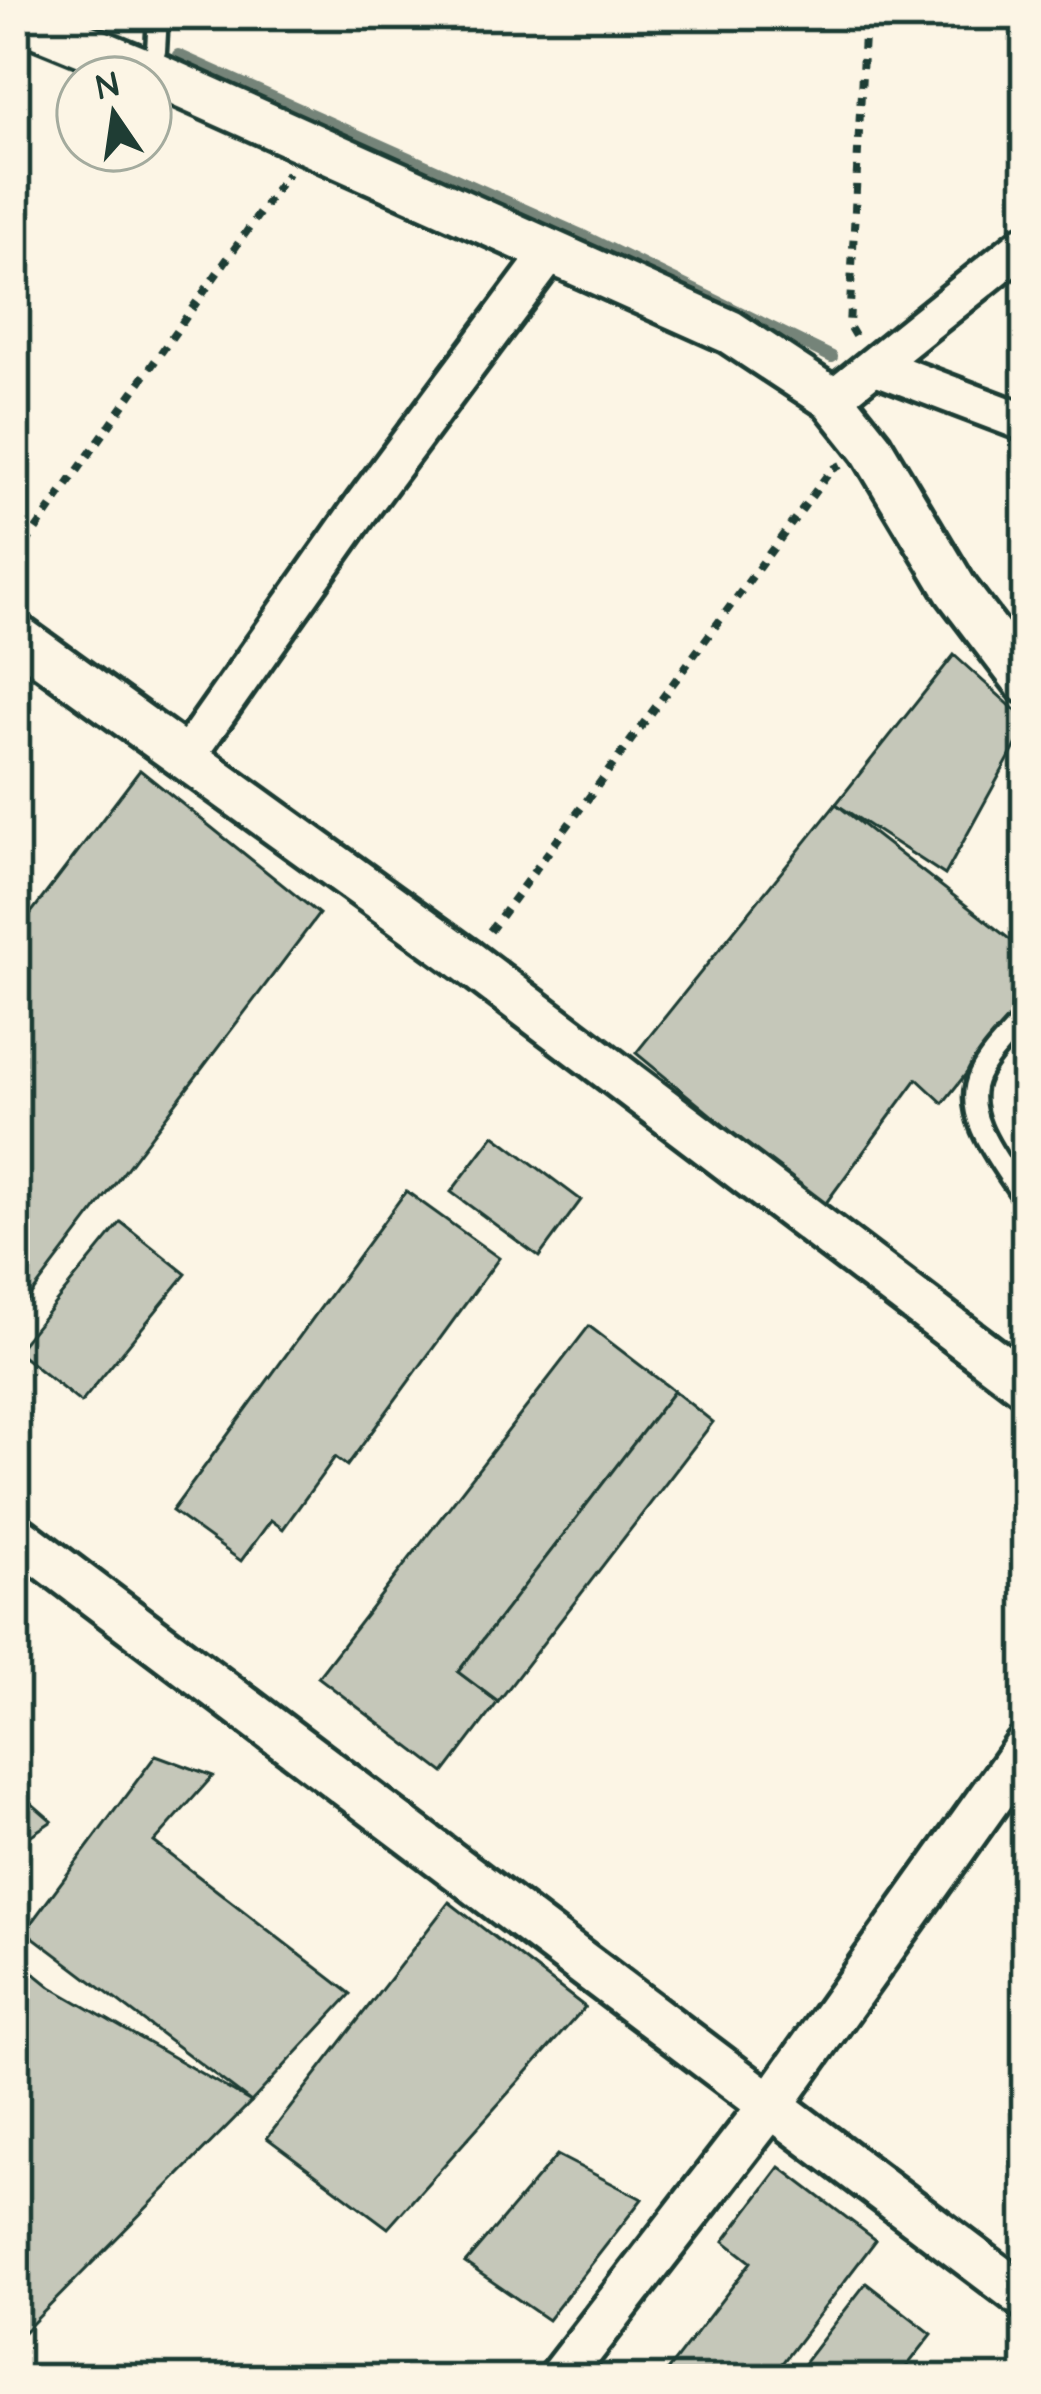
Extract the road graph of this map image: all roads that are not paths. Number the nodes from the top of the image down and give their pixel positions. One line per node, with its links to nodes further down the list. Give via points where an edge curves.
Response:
1 (158, 15): 4 (lane)
2 (15, 17): 3 (street)
3 (105, 54)
4 (155, 54)
5 (174, 83): 7 (street)
6 (1026, 243): 8 (street)
7 (551, 252): 9 (street, via 730,332); 13 (street)
8 (876, 366): 9 (street); 10 (street)
9 (832, 399): 12 (street)
10 (1026, 423)
11 (15, 634): 13 (street)
12 (1026, 682)
13 (185, 758): 16 (street)
14 (1026, 1016): 15 (lane, via 974,1089 974,1114)
15 (1026, 1202)
16 (1026, 1385)
17 (15, 1534): 19 (street)
18 (1026, 1747): 19 (street)
19 (771, 2105): 20 (street); 21 (street)
20 (1026, 2298)
21 (560, 2379)

